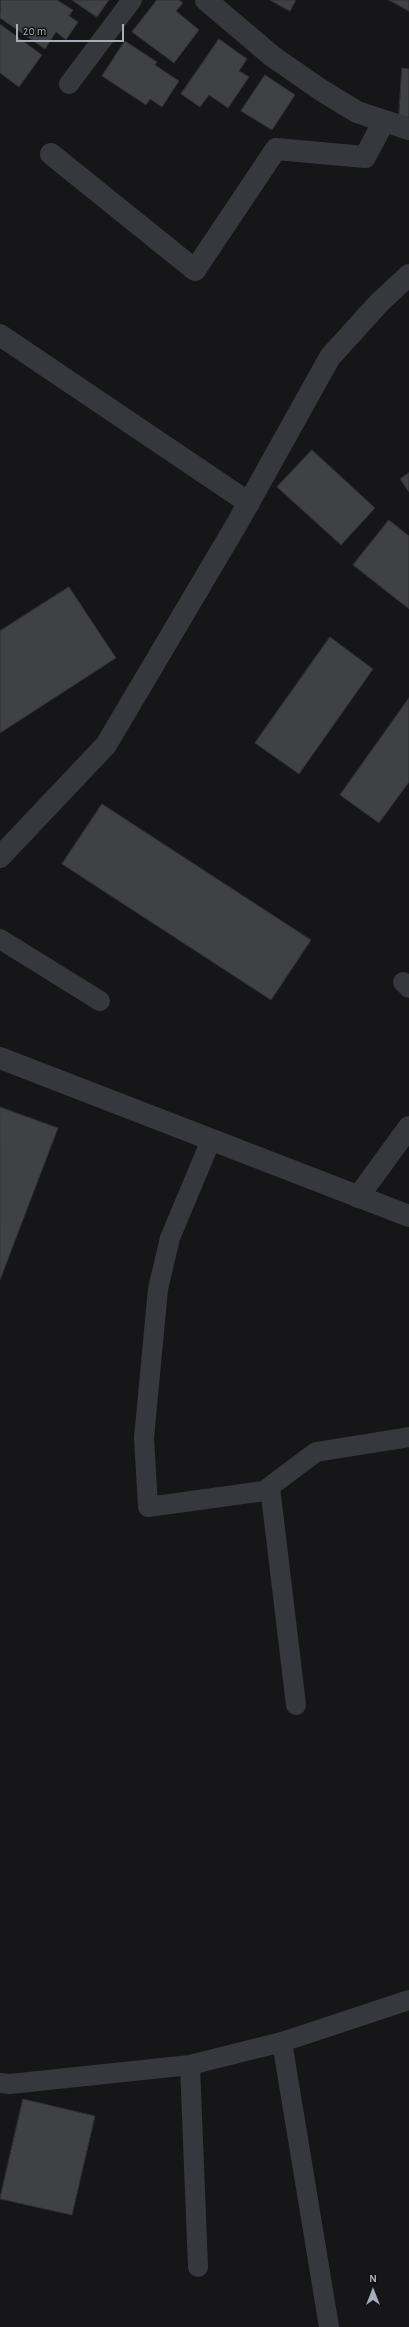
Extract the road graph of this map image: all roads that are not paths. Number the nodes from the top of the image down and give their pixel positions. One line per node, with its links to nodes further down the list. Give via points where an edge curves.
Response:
1 (132, 0): 3 (lane)
2 (206, 0): 4 (street, via 272,56 321,90 357,112)
3 (69, 84)
4 (384, 121): 5 (street); 6 (street, via 365,157 276,149 194,270)
5 (409, 129)
6 (51, 154)
7 (409, 275): 9 (street, via 379,303 330,357)
8 (0, 335): 9 (street)
9 (249, 503): 10 (street, via 106,744)
10 (0, 857)
11 (0, 939): 12 (lane)
12 (100, 1001)
13 (0, 1058): 15 (street)
14 (409, 1127): 16 (street)
15 (211, 1140): 16 (street); 19 (lane, via 170,1238 158,1289 144,1438 148,1507 264,1491)
16 (358, 1197): 17 (street)
17 (409, 1216)
18 (409, 1437): 19 (lane, via 316,1452)
19 (270, 1486): 20 (lane)
20 (296, 1705)
21 (409, 2000): 22 (lane)
22 (282, 2042): 23 (lane); 26 (lane)
23 (190, 2065): 24 (lane); 25 (lane)
24 (0, 2083)
25 (198, 2267)
26 (328, 2327)

